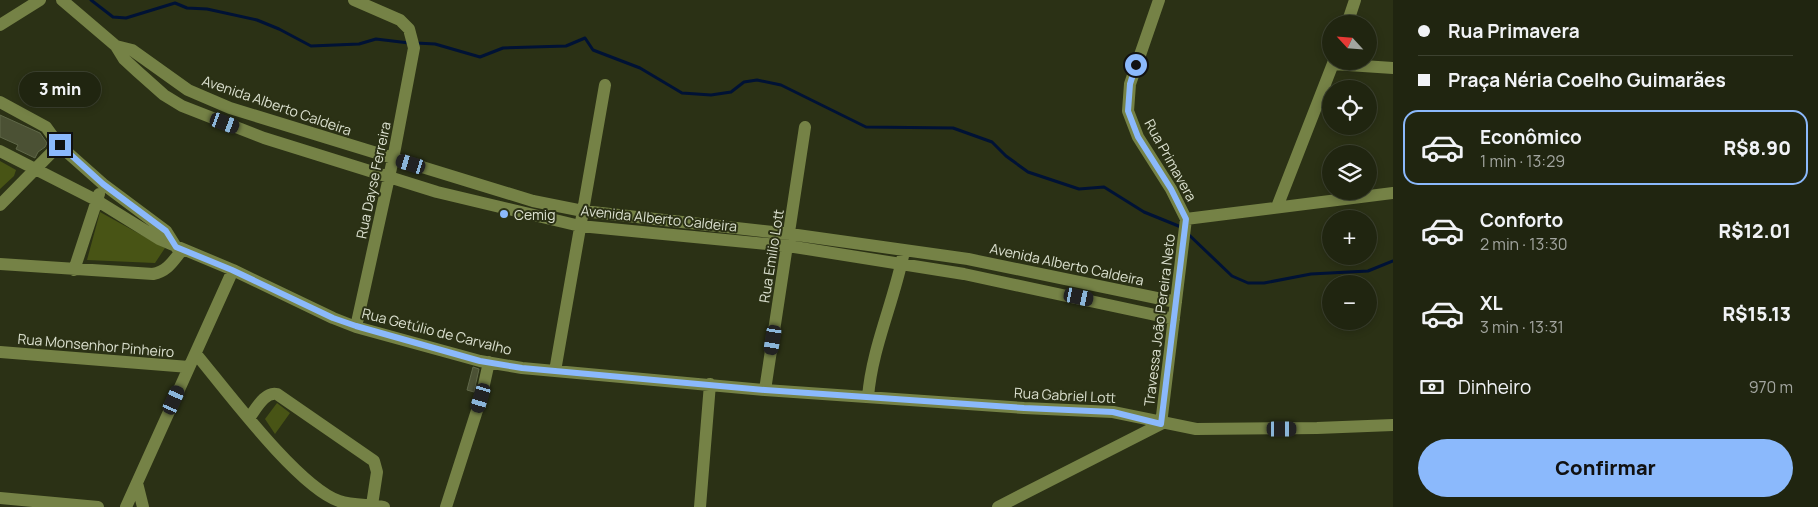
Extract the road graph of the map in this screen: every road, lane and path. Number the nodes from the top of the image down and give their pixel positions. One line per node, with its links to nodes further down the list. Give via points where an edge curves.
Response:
1 (40, 0): 7 (street)
2 (62, 0): 8 (street, Avenida Alberto Caldeira)
3 (354, 0): 19 (street, Rua Dayse Ferreira, via 400,20 409,29 413,43)
4 (1159, 0): 28 (street, Rua Primavera, via 1130,84 1128,111 1138,137 1171,189)
5 (1355, 0): 6 (street)
6 (1350, 15)
7 (0, 24)
8 (116, 46): 14 (street, Avenida Alberto Caldeira, via 132,50 188,90); 16 (street, Avenida Alberto Caldeira, via 124,59 164,95 182,106)
9 (1378, 67): 10 (street)
10 (1393, 68)
11 (1330, 70): 26 (street)
12 (605, 85): 27 (street)
13 (0, 102): 17 (street, via 46,127)
14 (269, 122): 16 (street); 19 (street, Avenida Alberto Caldeira)
15 (805, 127): 30 (street, Rua Emilio Lott)
16 (264, 138): 21 (street, Avenida Alberto Caldeira)
17 (60, 145): 20 (street); 22 (street)
18 (0, 150): 20 (street, Rua Getúlio de Carvalho)
19 (393, 159): 21 (street, Rua Dayse Ferreira); 27 (street, Avenida Alberto Caldeira, via 534,201)
20 (36, 169): 24 (street, Rua Getúlio de Carvalho); 25 (street)
21 (389, 177): 29 (street, Avenida Alberto Caldeira, via 437,192); 39 (street, Rua Dayse Ferreira)
22 (103, 184): 24 (street); 32 (street, via 166,231)
23 (1393, 193): 26 (street)
24 (96, 200): 32 (street, Rua Getúlio de Carvalho); 35 (street)
25 (0, 205)
26 (1277, 207): 28 (street)
27 (583, 211): 29 (street); 30 (street, Avenida Alberto Caldeira)
28 (1186, 221): 37 (street, Travessa João Pereira Neto)
29 (580, 226): 30 (street, Avenida Alberto Caldeira); 44 (street)
30 (789, 240): 31 (street, Avenida Alberto Caldeira); 34 (street, Avenida Alberto Caldeira); 46 (street, Rua Emilio Lott)
31 (904, 248): 34 (street); 37 (street, Avenida Alberto Caldeira, via 968,258)
32 (179, 249): 35 (street, via 169,268 153,274); 36 (street, Rua Getúlio de Carvalho)
33 (0, 264): 35 (street)
34 (901, 264): 38 (street, Avenida Alberto Caldeira, via 964,274); 47 (street, via 874,353)
35 (74, 270)
36 (232, 270): 39 (street, Rua Getúlio de Carvalho); 41 (street)
37 (1176, 302): 38 (street, Travessa João Pereira Neto)
38 (1174, 319): 49 (street, Travessa João Pereira Neto)
39 (356, 326): 42 (street, Rua Getúlio de Carvalho)
40 (0, 352): 43 (street, Rua Monsenhor Pinheiro)
41 (196, 354): 43 (street); 48 (street)
42 (489, 362): 44 (street, Rua Getúlio de Carvalho); 59 (street, via 481,398)
43 (190, 367): 51 (street)
44 (555, 371): 45 (street, Rua Getúlio de Carvalho)
45 (710, 384): 46 (street, Rua Getúlio de Carvalho); 60 (street)
46 (765, 390): 47 (street, Rua Gabriel Lott)
47 (868, 397): 49 (street, Rua Gabriel Lott, via 1113,412)
48 (249, 418): 53 (street, via 297,471); 54 (street, via 267,396 277,394 374,461)
49 (1161, 424): 50 (street, Rua Gabriel Lott, via 1196,429); 55 (street)
50 (1393, 424)
51 (137, 483): 57 (street); 58 (street)
52 (0, 498): 56 (street)
53 (337, 504): 54 (street)
54 (378, 506)
55 (1004, 506)
56 (98, 507)
57 (126, 507)
58 (143, 507)
59 (446, 507)
60 (700, 507)

